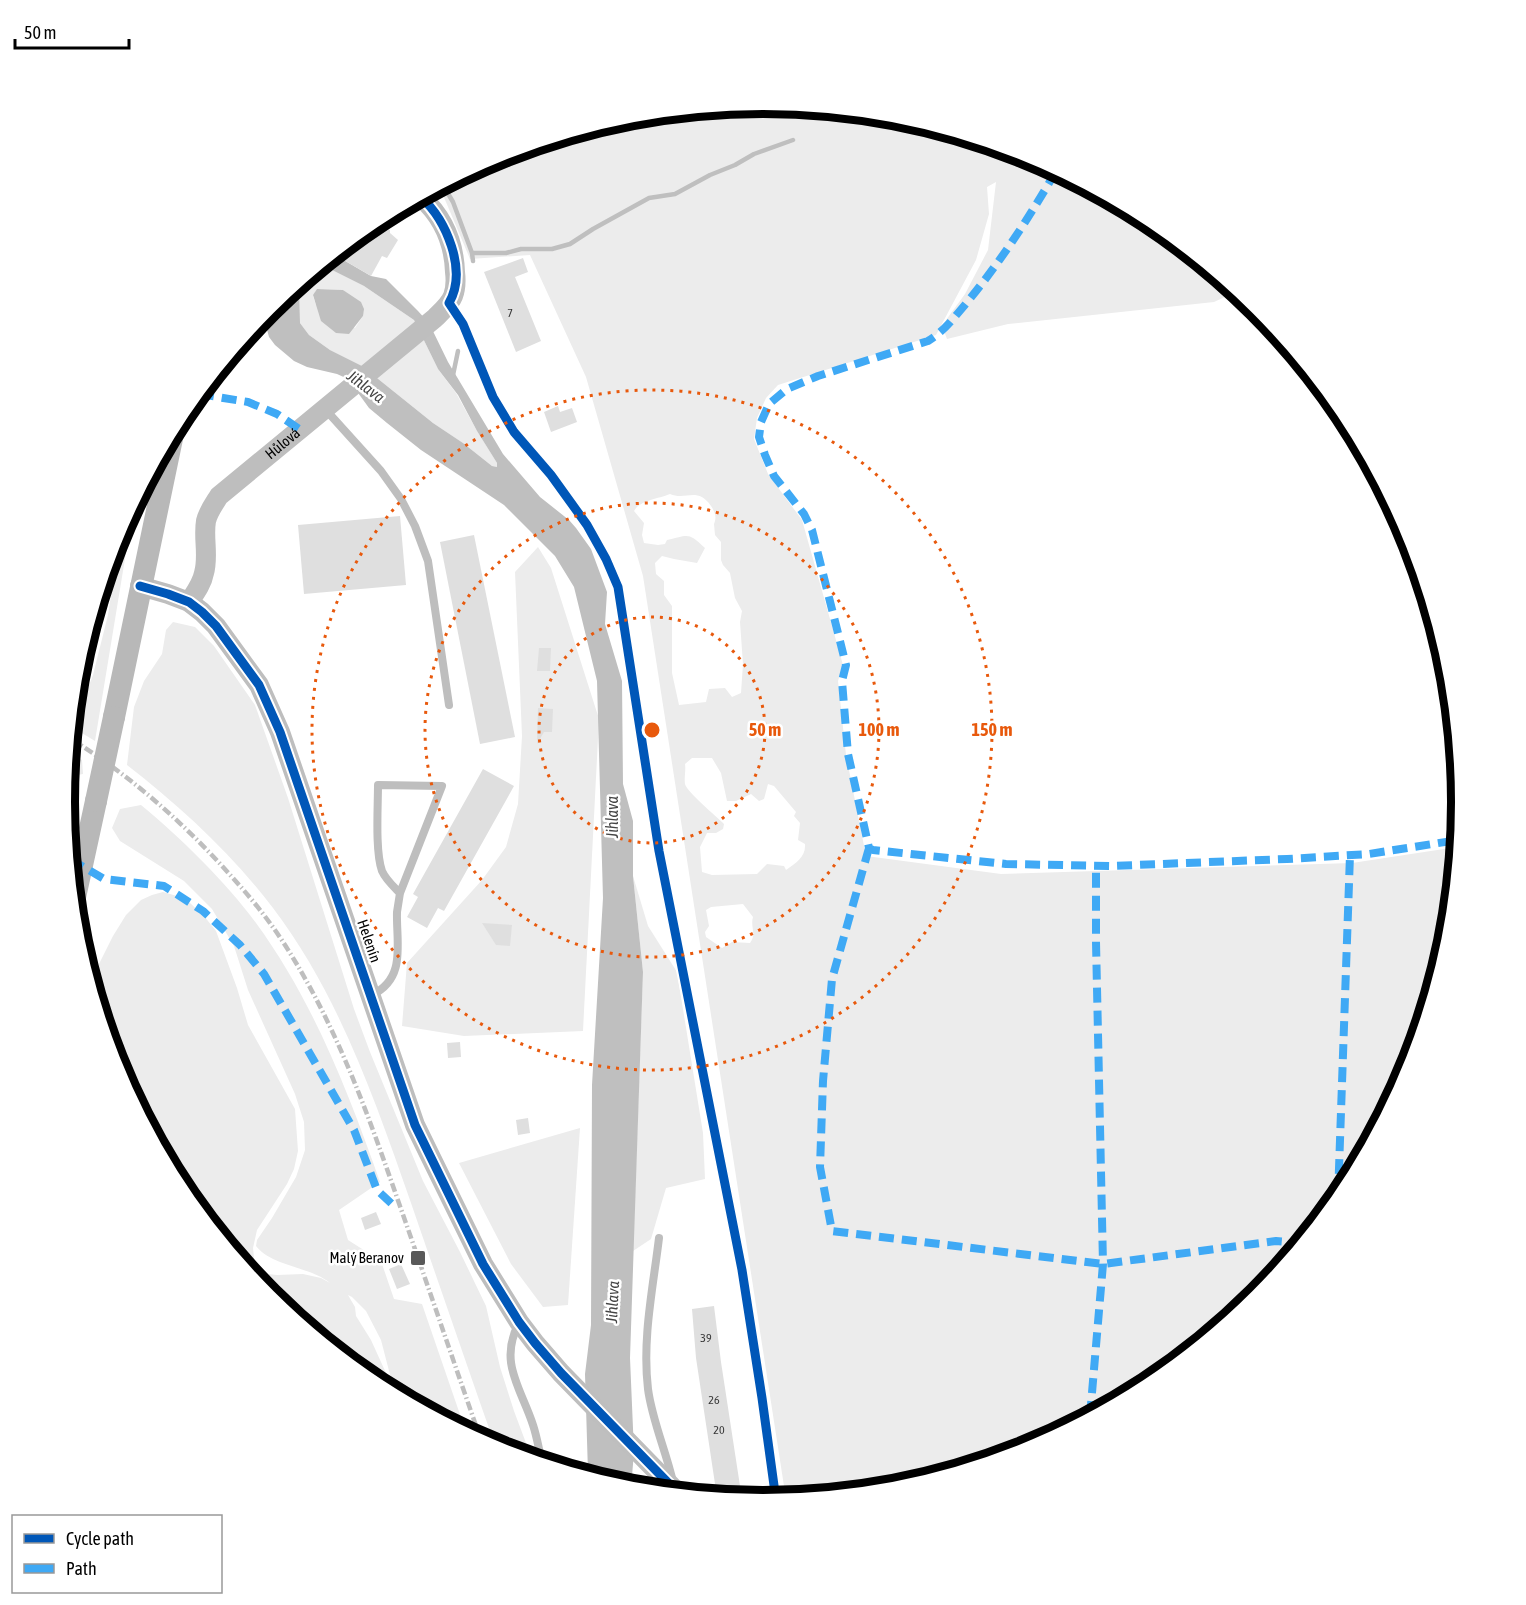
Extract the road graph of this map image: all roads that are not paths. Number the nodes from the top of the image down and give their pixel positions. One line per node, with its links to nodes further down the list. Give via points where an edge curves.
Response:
1 (426, 203): 2 (street, via 446,230 452,248 456,284)
2 (449, 303): 3 (street, Hůlová); 16 (lane, via 463,324 508,424 587,525 618,587 659,851 742,1270)
3 (324, 408): 6 (street, Hůlová, via 219,496 206,521 204,575); 7 (lane, via 381,471 415,526 428,561)
4 (168, 456): 5 (main road)
5 (140, 586): 6 (street, Helenín); 8 (main road, bridge)
6 (189, 602): 10 (street, Helenín, via 216,626 259,685 280,732)
7 (449, 705)
8 (79, 877)
9 (400, 893): 9 (lane, via 404,882 442,786 378,785 382,870); 10 (lane, via 394,975)
10 (372, 995): 12 (street, Helenín, via 415,1125 483,1264)
11 (659, 1238): 15 (lane, via 647,1332 647,1370)
12 (519, 1322): 13 (lane, via 510,1348 510,1368); 14 (street, Helenín, via 561,1373)
13 (540, 1453)
14 (670, 1484)
15 (674, 1485)
16 (775, 1490)

